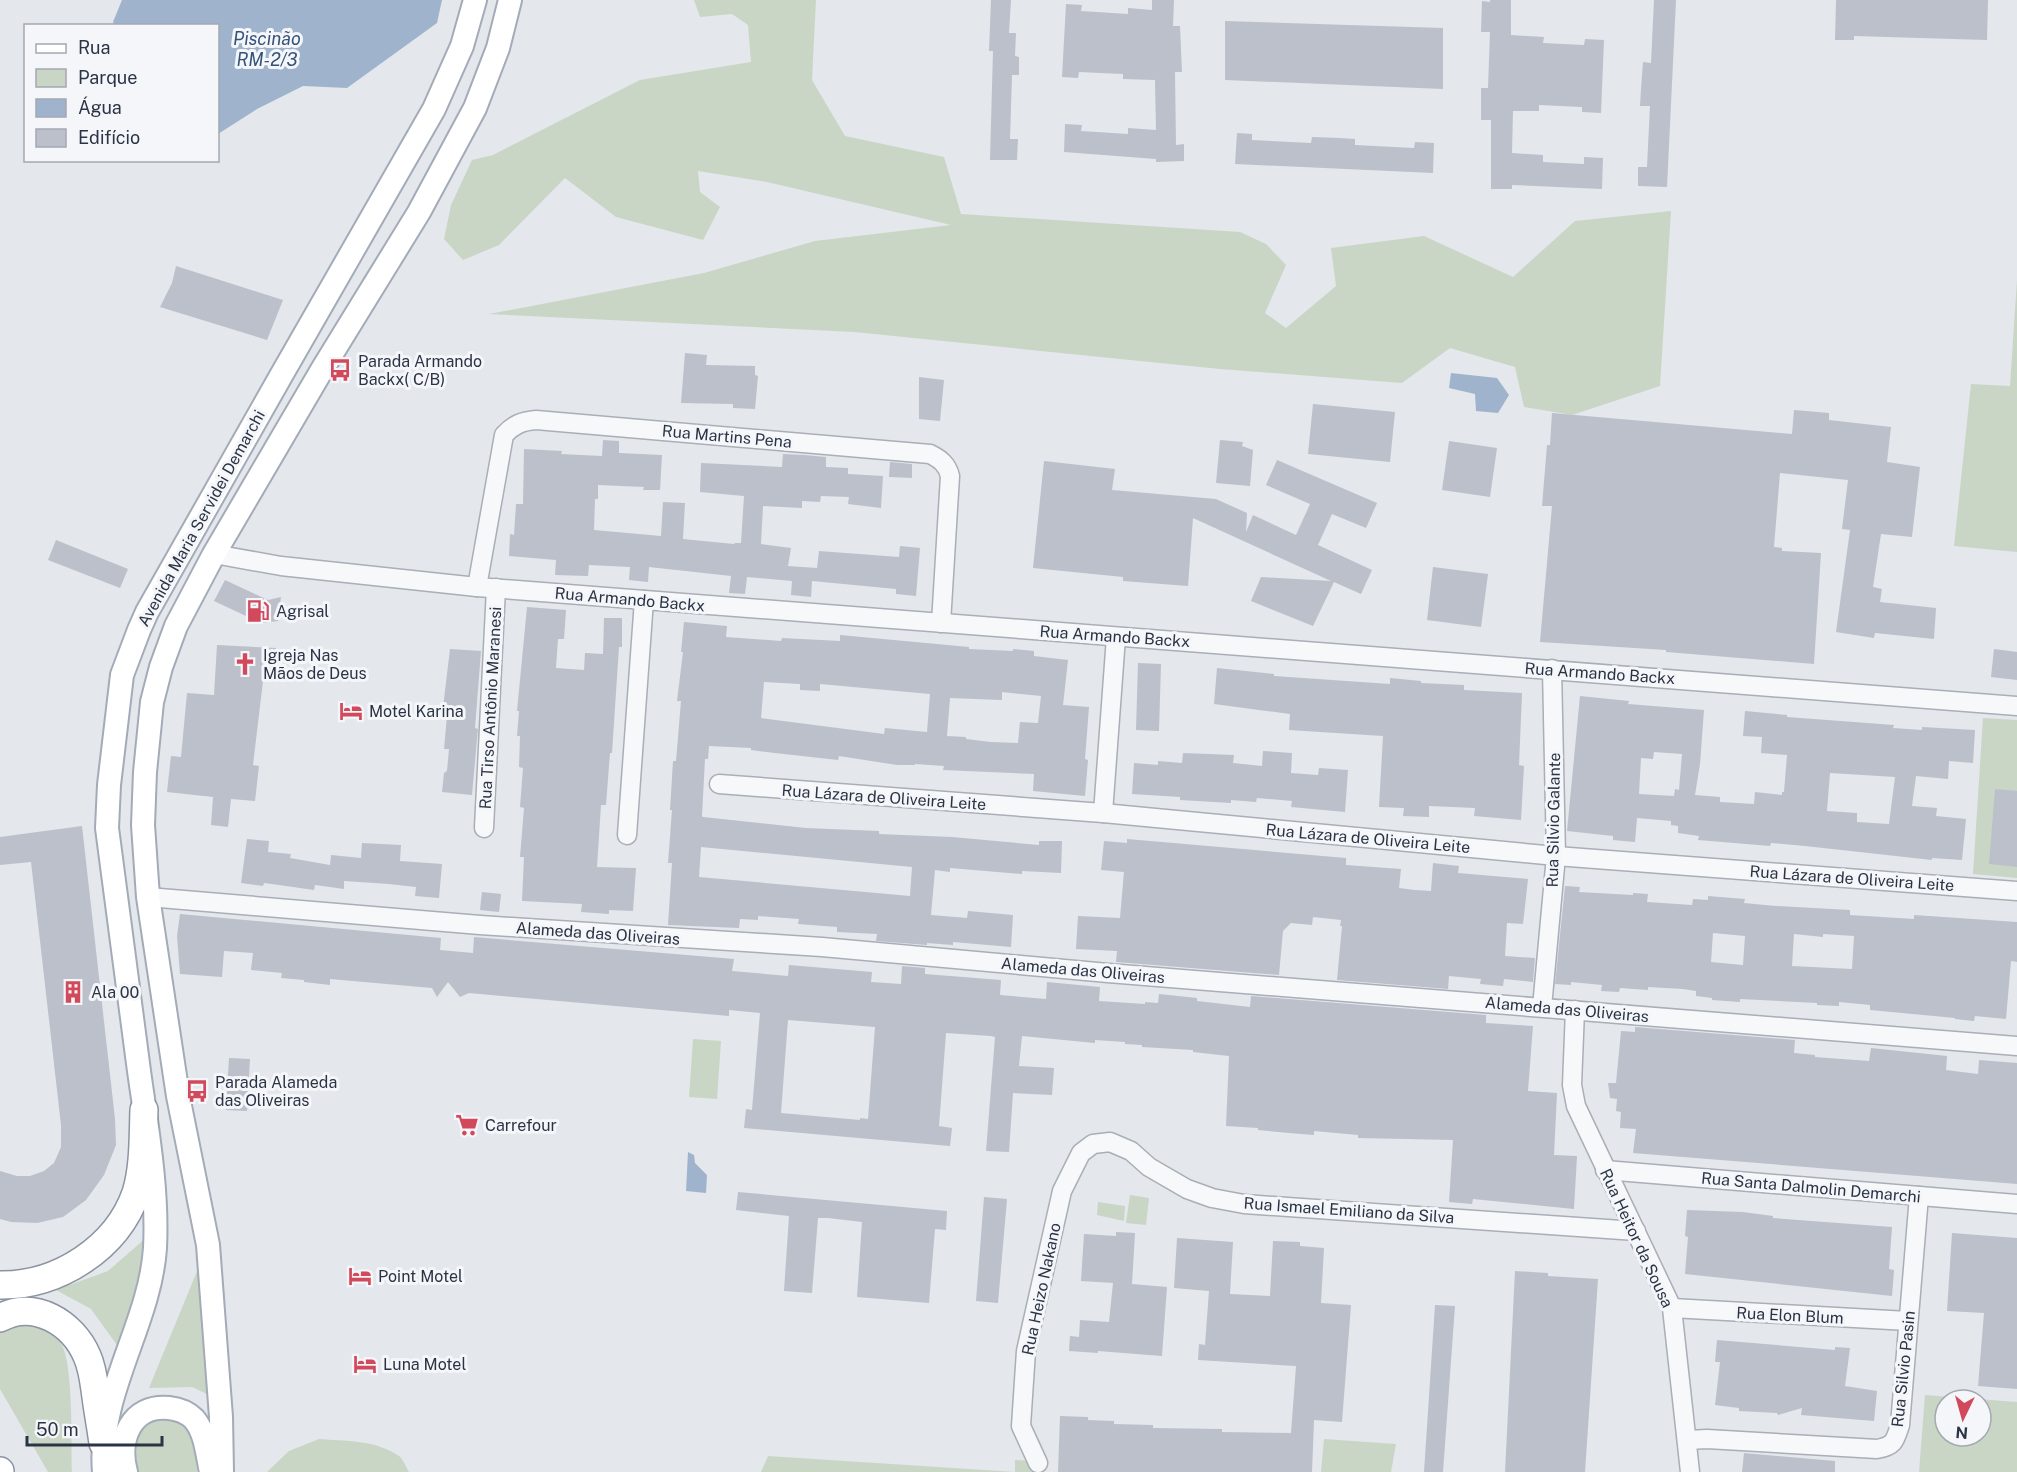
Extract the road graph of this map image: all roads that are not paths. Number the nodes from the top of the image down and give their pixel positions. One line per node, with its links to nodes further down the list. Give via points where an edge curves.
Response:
1 (475, 0): 21 (main road, Avenida Maria Servidei Demarchi, via 462,46 434,109 147,612 122,675 107,828)
2 (510, 0): 3 (main road, Avenida Maria Servidei Demarchi, via 490,72 475,108 418,212)
3 (214, 554): 4 (street, Rua Armando Backx, via 281,566); 17 (main road, Avenida Maria Servidei Demarchi, via 176,626 152,702 143,825)
4 (477, 587): 5 (street, Rua Armando Backx); 7 (street, Rua Martins Pena, via 504,435 519,423 536,420 930,454 941,460 950,476)
5 (496, 588): 6 (street, Rua Armando Backx); 13 (street, Rua Tirso Antônio Maranesi)
6 (644, 600): 7 (street, Rua Armando Backx); 14 (street)
7 (941, 623): 8 (street, Rua Armando Backx)
8 (1116, 637): 9 (street, Rua Armando Backx); 12 (street)
9 (1552, 669): 10 (street, Rua Armando Backx); 15 (street, Rua Silvio Galante)
10 (2017, 706)
11 (719, 784): 12 (street, Rua Lázara de Oliveira Leite)
12 (1103, 813): 15 (street, Rua Lázara de Oliveira Leite)
13 (484, 828)
14 (627, 835)
15 (1556, 856): 16 (street, Rua Lázara de Oliveira Leite); 18 (street, Rua Silvio Galante)
16 (2017, 891)
17 (148, 897): 18 (street, Alameda das Oliveiras, via 480,925 822,947); 37 (main road, Avenida Maria Servidei Demarchi, via 177,1096 208,1245)
18 (1542, 1007): 19 (street, Alameda das Oliveiras)
19 (1575, 1010): 20 (street, Alameda das Oliveiras); 23 (street, Rua Heitor da Sousa, via 1572,1085 1576,1106)
20 (2017, 1046)
21 (144, 1110): 27 (highway, via 136,1192 110,1236 74,1266 49,1278); 32 (main road, Avenida Maria Servidei Demarchi, via 155,1215 152,1275 111,1400)
22 (1081, 1153): 26 (street, Rua Ismael Emiliano da Silva, via 1093,1144 1110,1142 1131,1151 1187,1190 1244,1204); 33 (street, Rua Heizo Nakano, via 1062,1191 1026,1351 1021,1426)
23 (1605, 1170): 24 (street, Rua Santa Dalmolin Demarchi); 26 (street, Rua Heitor da Sousa)
24 (1919, 1196): 25 (street, Rua Santa Dalmolin Demarchi); 30 (street, Rua Silvio Pasin)
25 (2017, 1204)
26 (1636, 1231): 28 (street, Rua Heitor da Sousa)
27 (0, 1285)
28 (1672, 1308): 30 (street, Rua Elon Blum); 31 (street, Rua Heitor da Sousa)
29 (0, 1318): 32 (highway, via 18,1312 42,1313 77,1340 90,1363)
30 (1908, 1321): 31 (street, Rua Silvio Pasin, via 1900,1425 1889,1447)
31 (1688, 1440): 38 (street, Rua Heitor da Sousa)
32 (104, 1443): 34 (main road, Avenida Maria Servidei Demarchi)
33 (1038, 1463)
34 (104, 1472)
35 (126, 1472): 36 (main road, via 124,1444 130,1425 146,1410 163,1408 180,1410 196,1422)
36 (212, 1472)
37 (222, 1472)
38 (1690, 1472)

